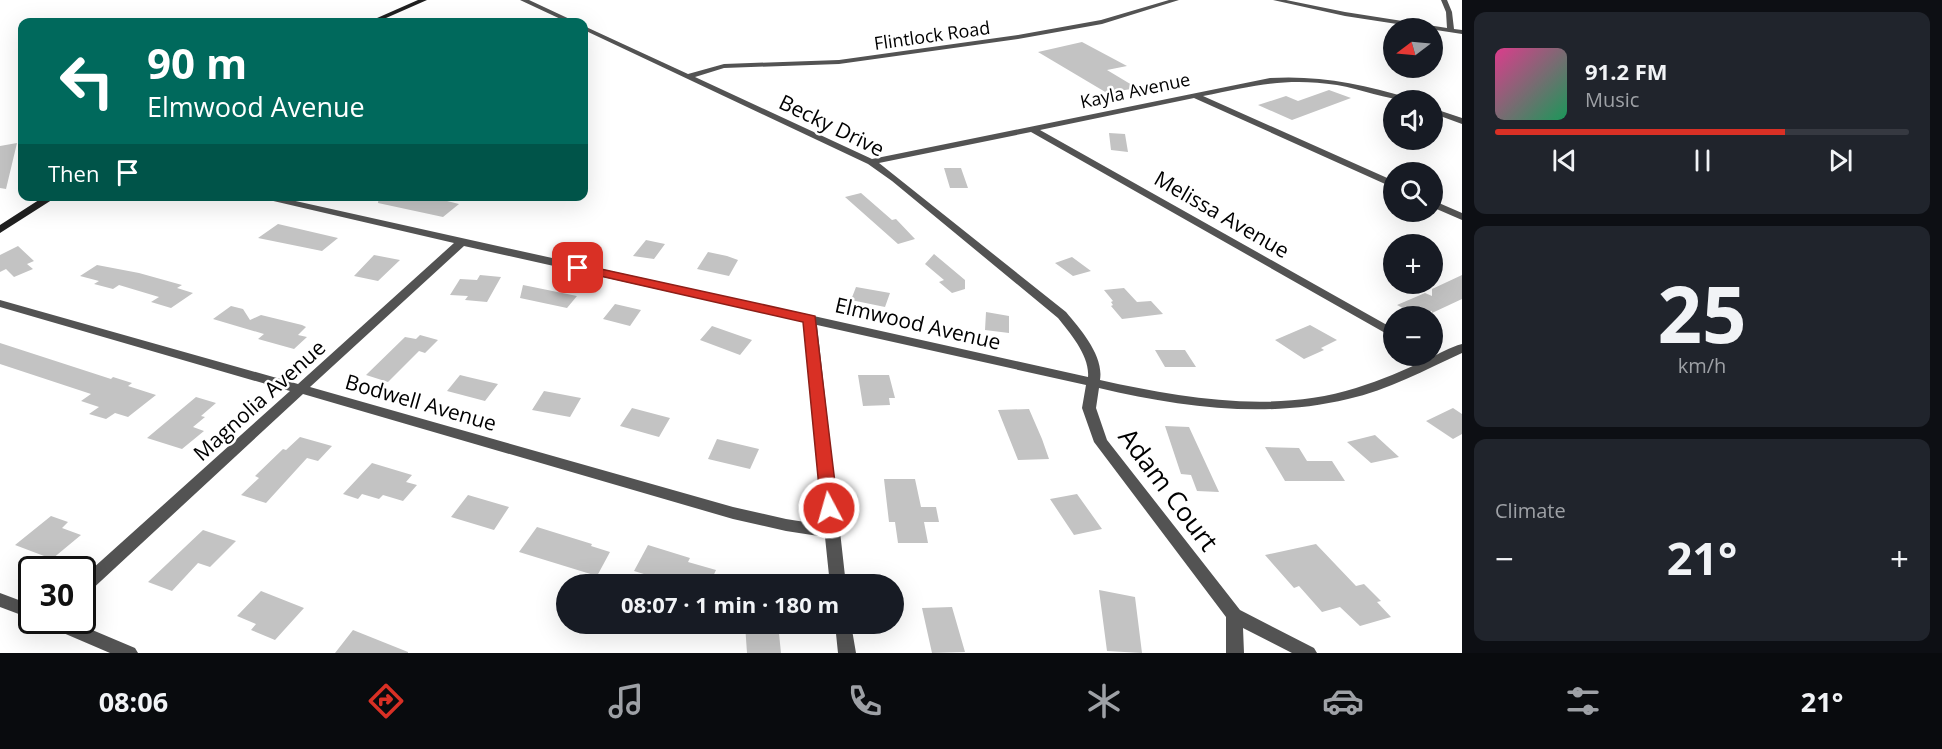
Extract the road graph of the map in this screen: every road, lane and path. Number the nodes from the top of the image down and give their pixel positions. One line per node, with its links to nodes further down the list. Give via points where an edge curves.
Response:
1 (424, 0): 6 (street)
2 (524, 0): 7 (street)
3 (1176, 0): 11 (street, Flintlock Road, via 1113,20 1059,31 858,61 724,66)
4 (1276, 0): 9 (street)
5 (1444, 0): 9 (street)
6 (381, 18)
7 (563, 18)
8 (588, 30): 11 (street, Becky Drive)
9 (1451, 30): 10 (street)
10 (1462, 32)
11 (688, 76): 17 (street, Becky Drive)
12 (1383, 94): 13 (street, Kayla Avenue, via 1352,85 1294,79)
13 (1194, 95): 16 (street, Kayla Avenue); 18 (street)
14 (1443, 114): 15 (street)
15 (1462, 121)
16 (1032, 129): 17 (street, Kayla Avenue); 27 (street, Melissa Avenue)
17 (871, 162): 31 (street, Becky Drive, via 1062,315 1088,352)
18 (1383, 181)
19 (45, 201): 23 (street)
20 (278, 201): 24 (street, Elmwood Avenue)
21 (1443, 208): 22 (street)
22 (1462, 217)
23 (0, 230)
24 (462, 242): 26 (street, Elmwood Avenue); 32 (street, Magnolia Avenue)
25 (0, 303): 32 (street, Bodwell Avenue)
26 (810, 319): 31 (street, Elmwood Avenue); 33 (street)
27 (1383, 328)
28 (1462, 348): 29 (street, Elmwood Avenue)
29 (1443, 354)
30 (1414, 366): 31 (street, Elmwood Avenue, via 1350,394 1288,404 1220,404)
31 (1094, 383): 38 (street, Adam Court, via 1089,408 1101,442)
32 (302, 389): 33 (street, Bodwell Avenue, via 733,513); 35 (street, Magnolia Avenue)
33 (831, 532): 34 (street)
34 (837, 574)
35 (96, 575)
36 (0, 600): 37 (street)
37 (18, 607)
38 (1234, 615): 43 (street); 44 (street, Adam Court)
39 (84, 634): 41 (street)
40 (844, 634): 42 (street)
41 (129, 653)
42 (847, 653)
43 (1235, 653)
44 (1308, 653)

